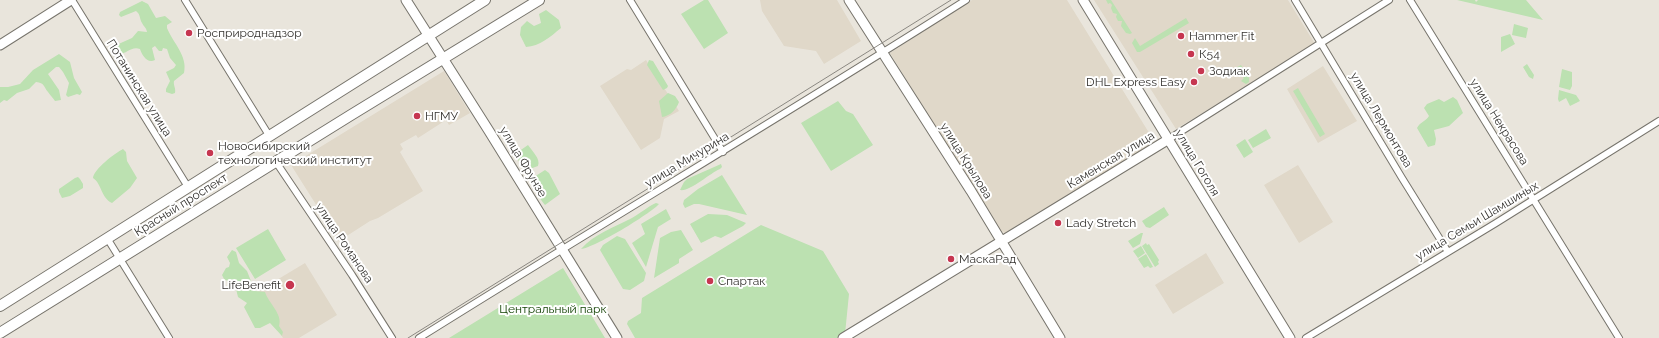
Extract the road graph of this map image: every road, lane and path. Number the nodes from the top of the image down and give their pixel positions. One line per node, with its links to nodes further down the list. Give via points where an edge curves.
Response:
1 (71, 0): 15 (street); 23 (street, Потанинская улица)
2 (185, 0): 19 (street)
3 (406, 0): 13 (street, улица Фрунзе)
4 (485, 0): 13 (main road, Красный проспект)
5 (539, 0): 17 (main road, Красный проспект)
6 (630, 0): 21 (street)
7 (849, 0): 16 (street, улица Крылова)
8 (966, 0): 16 (street, улица Мичурина)
9 (1082, 0): 20 (street, улица Гоголя)
10 (1295, 0): 14 (street, улица Лермонтова)
11 (1389, 0): 14 (street, Каменская улица)
12 (1410, 0): 24 (street, улица Некрасова)
13 (428, 35): 17 (street, улица Фрунзе); 19 (main road, Красный проспект)
14 (1322, 44): 20 (street, Каменская улица); 28 (street, улица Лермонтова)
15 (0, 45)
16 (882, 53): 21 (street, улица Мичурина); 26 (street, улица Крылова)
17 (444, 58): 22 (main road, Красный проспект); 27 (street, улица Фрунзе)
18 (1659, 121): 24 (street, улица Семьи Шамшиных)
19 (270, 137): 23 (main road, Красный проспект)
20 (1169, 139): 26 (street, Каменская улица); 38 (street, улица Гоголя)
21 (723, 152): 27 (street, улица Мичурина)
22 (276, 162): 29 (main road, Красный проспект); 33 (street, улица Романова)
23 (188, 187): 25 (main road, Красный проспект)
24 (1534, 199): 28 (street, улица Семьи Шамшиных); 40 (street, улица Некрасова)
25 (107, 238): 29 (street); 30 (main road, Красный проспект)
26 (1001, 241): 36 (street, Каменская улица); 37 (street, улица Крылова)
27 (562, 250): 34 (street, улица Мичурина); 35 (street, улица Фрунзе)
28 (1448, 252): 39 (street, улица Семьи Шамшиных)
29 (119, 259): 31 (main road, Красный проспект); 32 (street)
30 (0, 306)
31 (0, 333)
32 (168, 338)
33 (392, 338)
34 (419, 338)
35 (617, 338)
36 (843, 338)
37 (1060, 338)
38 (1290, 338)
39 (1306, 338)
40 (1619, 338)

